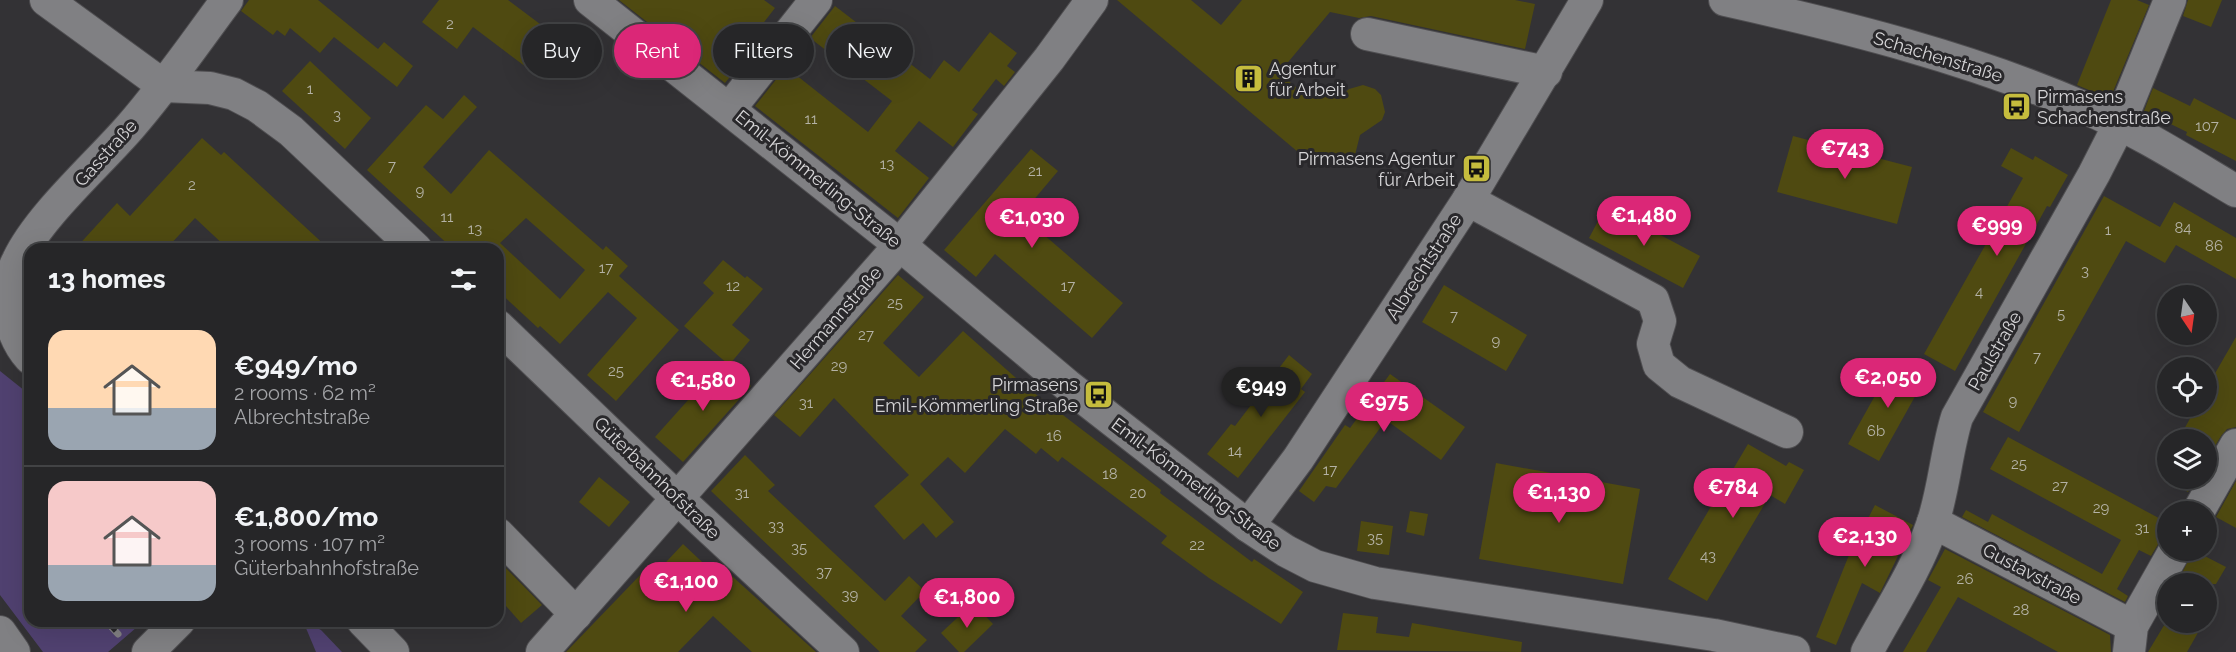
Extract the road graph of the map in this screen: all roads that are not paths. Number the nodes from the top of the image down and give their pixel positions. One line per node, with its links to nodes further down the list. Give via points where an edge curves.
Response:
1 (46, 0): 11 (street)
2 (227, 0): 11 (street, Gasstraße)
3 (590, 0): 12 (street, Emil-Kömmerling-Straße)
4 (816, 0): 12 (street)
5 (1092, 0): 18 (street, Hermannstraße)
6 (1587, 0): 10 (street, Albrechtstraße)
7 (2170, 0): 13 (street, Paulstraße)
8 (1740, 2): 13 (street, Schachenstraße, via 1939,56 2047,93)
9 (1366, 34): 10 (street)
10 (1546, 72): 15 (street, Albrechtstraße)
11 (164, 86): 16 (street, Gasstraße); 17 (street, via 210,88 257,106 291,131)
12 (730, 108): 18 (street, Emil-Kömmerling-Straße)
13 (2119, 125): 14 (street, Schachenstraße); 27 (street, Paulstraße, via 1957,417)
14 (2236, 191)
15 (1468, 200): 23 (street, via 1653,300 1660,321 1653,344 1659,365 1680,382); 28 (street, Albrechtstraße, via 1341,396)
16 (29, 243)
17 (410, 243)
18 (900, 245): 25 (street, Hermannstraße); 28 (street, Emil-Kömmerling-Straße, via 1067,385)
19 (24, 250): 20 (street, Gasstraße, via 10,281)
20 (5, 315): 22 (street, Gasstraße)
21 (504, 332): 25 (street, Güterbahnhofstraße)
22 (24, 350)
23 (1787, 432)
24 (2236, 445): 26 (street)
25 (677, 498): 31 (street, Hermannstraße); 40 (street, Güterbahnhofstraße)
26 (2204, 501)
27 (1933, 522): 35 (street, Gustavstraße); 42 (street, Paulstraße, via 1925,545)
28 (1248, 526): 41 (street, Emil-Kömmerling-Straße, via 1315,566 1375,583 1714,635)
29 (504, 540): 31 (street)
30 (2169, 561): 35 (street)
31 (576, 614): 39 (street, Hermannstraße)
32 (173, 627): 37 (street)
33 (369, 627): 38 (street)
34 (0, 632): 36 (street)
35 (2130, 639)
36 (14, 652)
37 (148, 652)
38 (393, 652)
39 (542, 652)
40 (843, 652)
41 (1794, 652)
42 (1867, 652)

